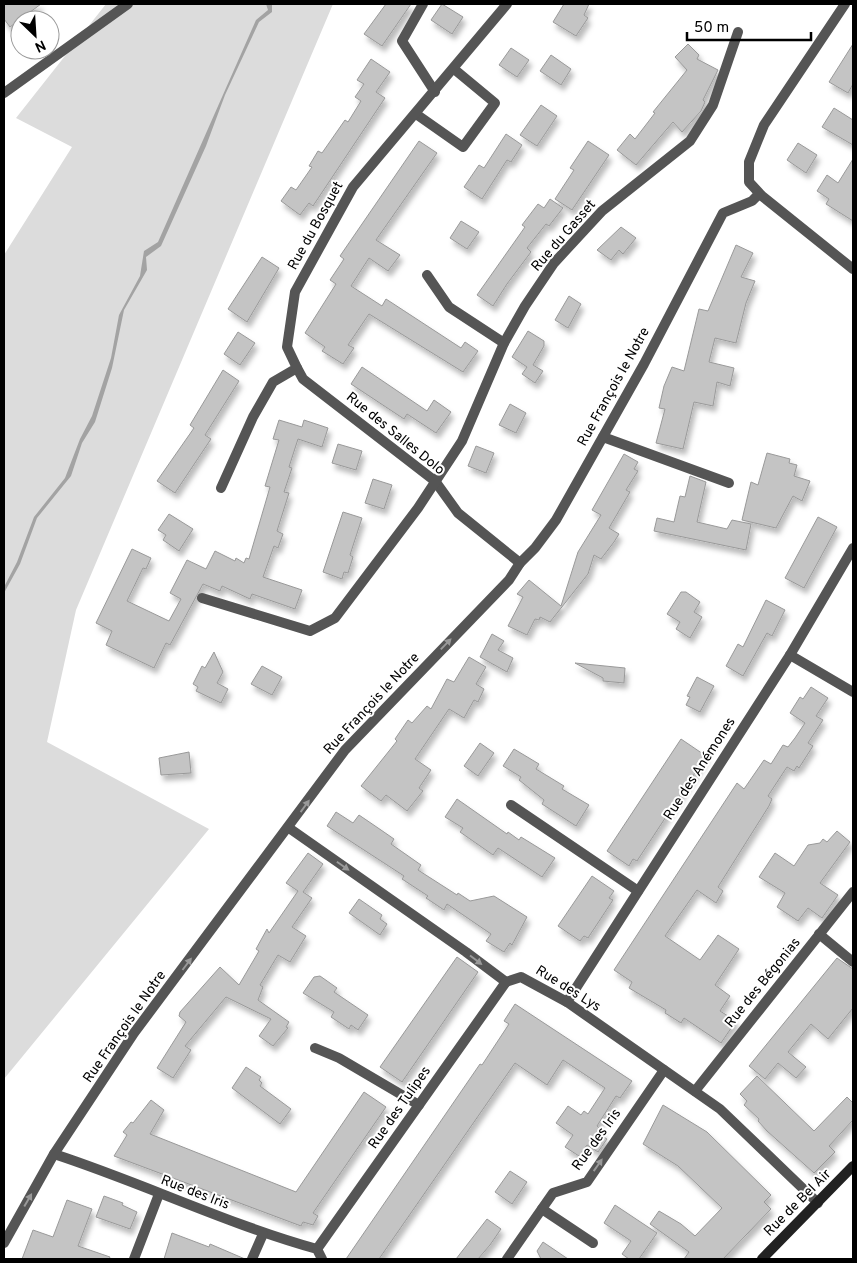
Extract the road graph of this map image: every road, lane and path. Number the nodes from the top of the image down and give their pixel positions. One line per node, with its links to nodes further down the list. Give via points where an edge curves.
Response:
1 (128, 4): 8 (street)
2 (423, 4): 7 (street, via 402,41)
3 (507, 4): 6 (street, Rue du Bosquet)
4 (845, 4): 10 (street, via 764,125 748,162 749,182)
5 (738, 32): 13 (street, Rue du Gasset, via 713,105 690,141 602,211 554,263)
6 (454, 69): 7 (street, Rue du Bosquet); 9 (street, via 495,103 462,147)
7 (434, 92): 9 (street, Rue du Bosquet)
8 (4, 93)
9 (416, 114): 14 (street, Rue du Bosquet, via 353,187 295,292 288,347)
10 (761, 195): 11 (street); 15 (street, Rue François le Notre, via 723,213)
11 (853, 269)
12 (427, 275): 13 (street, via 449,307)
13 (504, 343): 16 (street, Rue du Gasset, via 462,441)
14 (297, 368): 16 (street, Rue des Salles Dolo, via 303,380); 18 (street, via 273,382 253,417)
15 (602, 437): 17 (street); 20 (street, Rue François le Notre, via 556,520)
16 (435, 481): 20 (street, Rue des Salles Dolo, via 458,513); 21 (street, Rue du Gasset, via 336,618 310,631)
17 (729, 483)
18 (221, 488)
19 (853, 548): 22 (street, Rue des Anémones)
20 (520, 562): 25 (street, Rue François le Notre, one-way to 20, via 345,750 509,580)
21 (202, 598)
22 (790, 655): 23 (street); 26 (street, Rue des Anémones)
23 (853, 692)
24 (511, 805): 26 (street)
25 (289, 828): 30 (street, one-way to 30); 36 (street, Rue François le Notre, one-way to 25, via 134,1033)
26 (638, 891): 31 (street, Rue des Anémones)
27 (853, 892): 28 (street, Rue des Bégonias)
28 (819, 934): 29 (street); 34 (street, Rue des Bégonias)
29 (853, 962)
30 (506, 982): 31 (street, Rue des Lys, via 521,976); 35 (street, Rue des Tulipes)
31 (567, 1002): 33 (street, Rue des Lys)
32 (315, 1048): 35 (street, via 339,1058)
33 (664, 1070): 34 (street, Rue des Lys); 40 (street, Rue des Iris, one-way to 33, via 553,1193 586,1182)
34 (695, 1091): 39 (street, Rue des Lys, via 720,1110)
35 (419, 1105): 44 (street, Rue des Tulipes)
36 (54, 1154): 38 (street, Rue des Iris); 42 (street, Rue François le Notre, one-way to 36)
37 (853, 1166): 39 (main road, Rue de Bel Air)
38 (159, 1194): 41 (street, Rue des Iris); 45 (street)
39 (818, 1203): 49 (main road, Rue de Bel Air)
40 (542, 1209): 43 (street); 48 (street, Rue des Iris)
41 (263, 1234): 44 (street, Rue des Iris); 46 (street)
42 (4, 1242)
43 (593, 1243)
44 (317, 1249): 47 (street)
45 (134, 1259)
46 (252, 1259)
47 (322, 1259)
48 (506, 1259)
49 (762, 1259)

